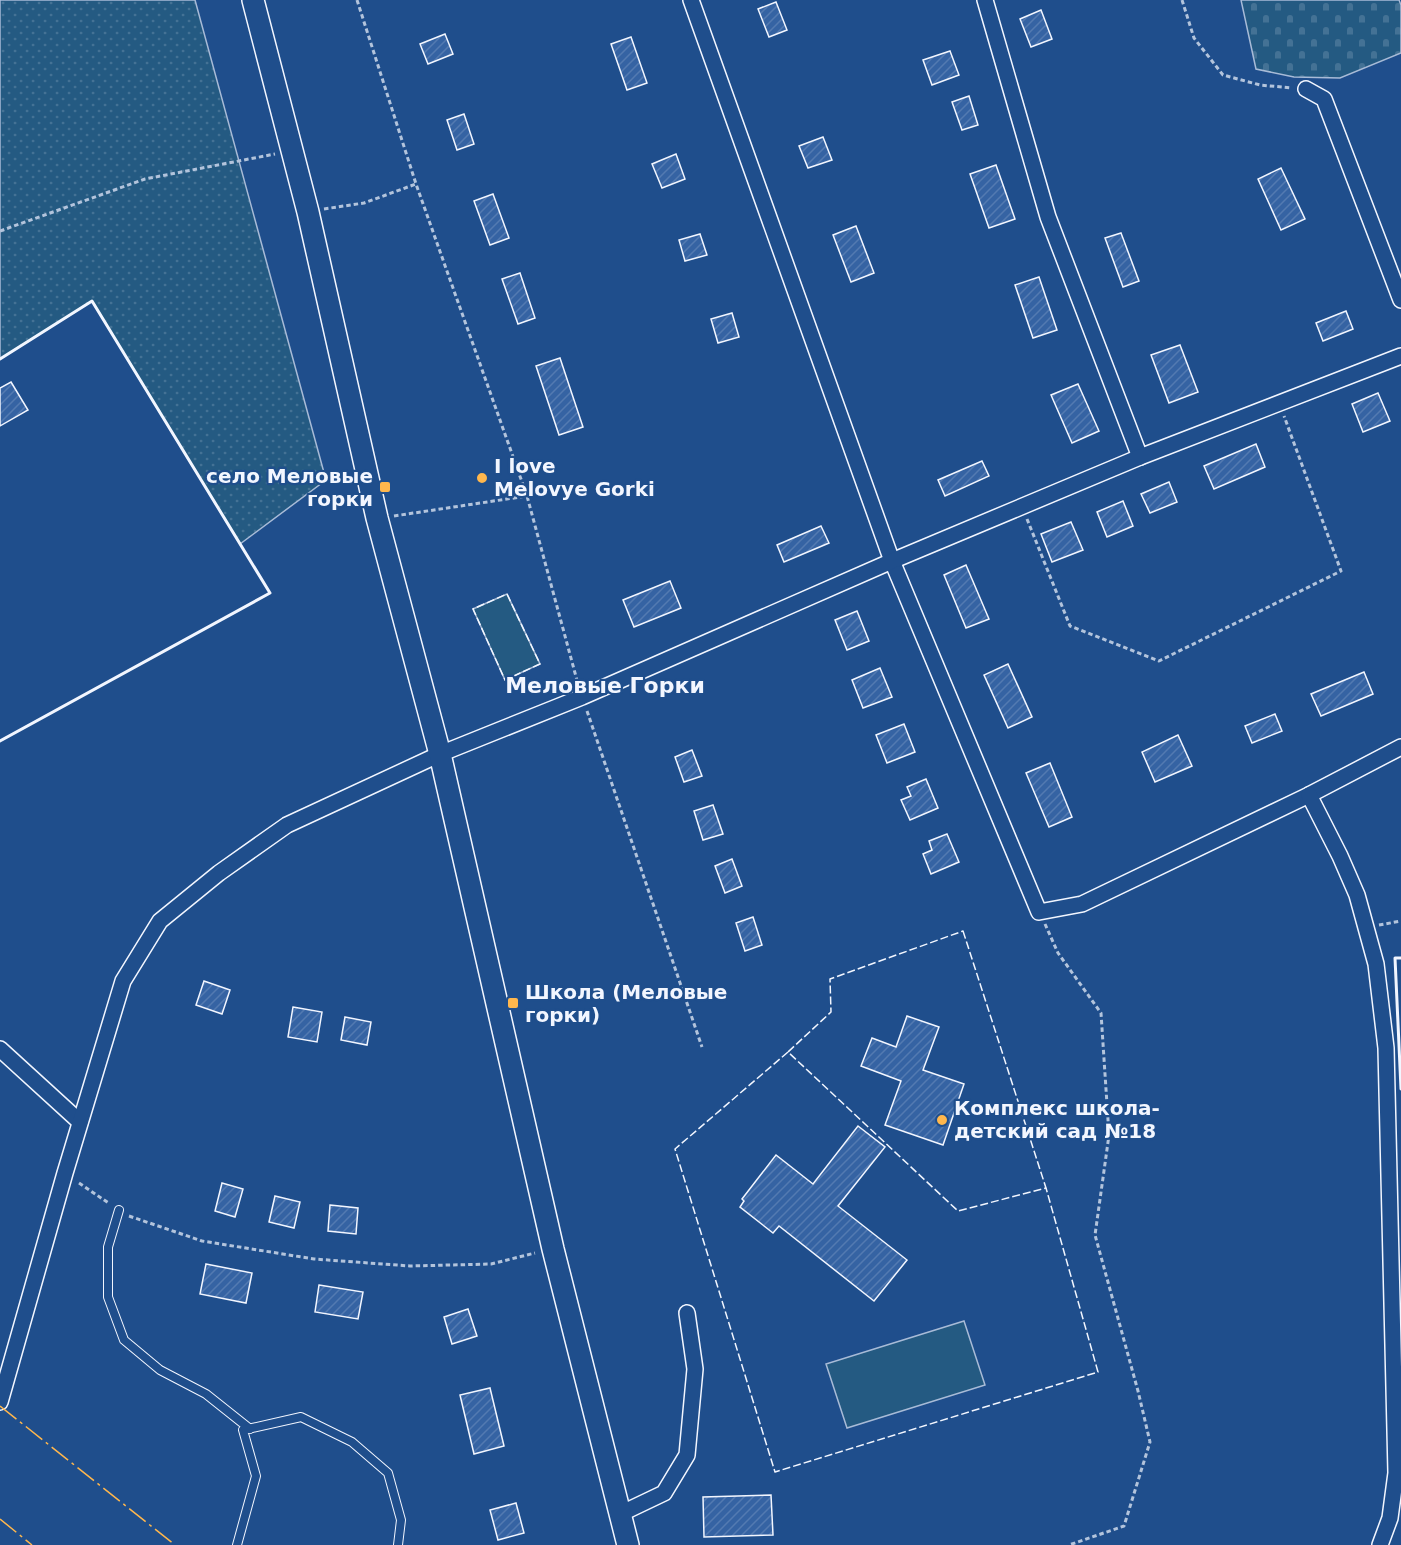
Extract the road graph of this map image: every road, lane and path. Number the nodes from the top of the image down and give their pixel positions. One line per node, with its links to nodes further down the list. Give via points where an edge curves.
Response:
1 (253, 0): 7 (street)
2 (357, 0): 8 (path)
3 (691, 0): 18 (street)
4 (985, 0): 14 (street, via 1048,217)
5 (1182, 0): 6 (path, via 1194,38 1223,75 1260,85)
6 (1306, 89): 11 (street, via 1324,99)
7 (292, 150): 9 (street); 10 (path, via 145,179)
8 (416, 184): 9 (path, via 364,203); 15 (path)
9 (308, 212): 17 (street)
10 (0, 231)
11 (1401, 300)
12 (1401, 356): 13 (street)
13 (1279, 403): 14 (street); 16 (path, via 1341,571 1160,661 1070,626)
14 (1140, 457): 16 (street)
15 (527, 496): 17 (path); 19 (path)
16 (1022, 506): 18 (street)
17 (377, 518): 21 (street)
18 (892, 561): 19 (street); 23 (street)
19 (582, 697): 21 (street); 26 (path)
20 (1401, 747): 22 (street)
21 (440, 754): 28 (street, via 287,825 160,921 123,981); 31 (street)
22 (1309, 795): 23 (street, via 1082,904); 25 (street, via 1340,856)
23 (1039, 912): 39 (path, via 1058,953 1101,1013 1109,1135 1095,1236 1150,1442 1124,1526)
24 (1401, 921): 25 (path)
25 (1367, 927): 40 (street, via 1376,964 1386,1048 1396,1473 1390,1518)
26 (702, 1047)
27 (0, 1049): 28 (street)
28 (80, 1122): 29 (street)
29 (65, 1173): 30 (path); 33 (street)
30 (119, 1210): 31 (path, via 202,1241 314,1259 410,1266 491,1264); 34 (lane, via 108,1247 108,1298 124,1340 160,1370 206,1394)
31 (553, 1249): 35 (street)
32 (687, 1313): 35 (street, via 694,1370 687,1455 664,1493)
33 (0, 1402)
34 (250, 1428): 36 (lane, via 243,1430 256,1476); 37 (lane, via 300,1417 352,1442 387,1473 401,1520)
35 (620, 1514): 38 (street)
36 (237, 1545)
37 (398, 1545)
38 (628, 1545)
39 (1069, 1545)
40 (1380, 1545)

